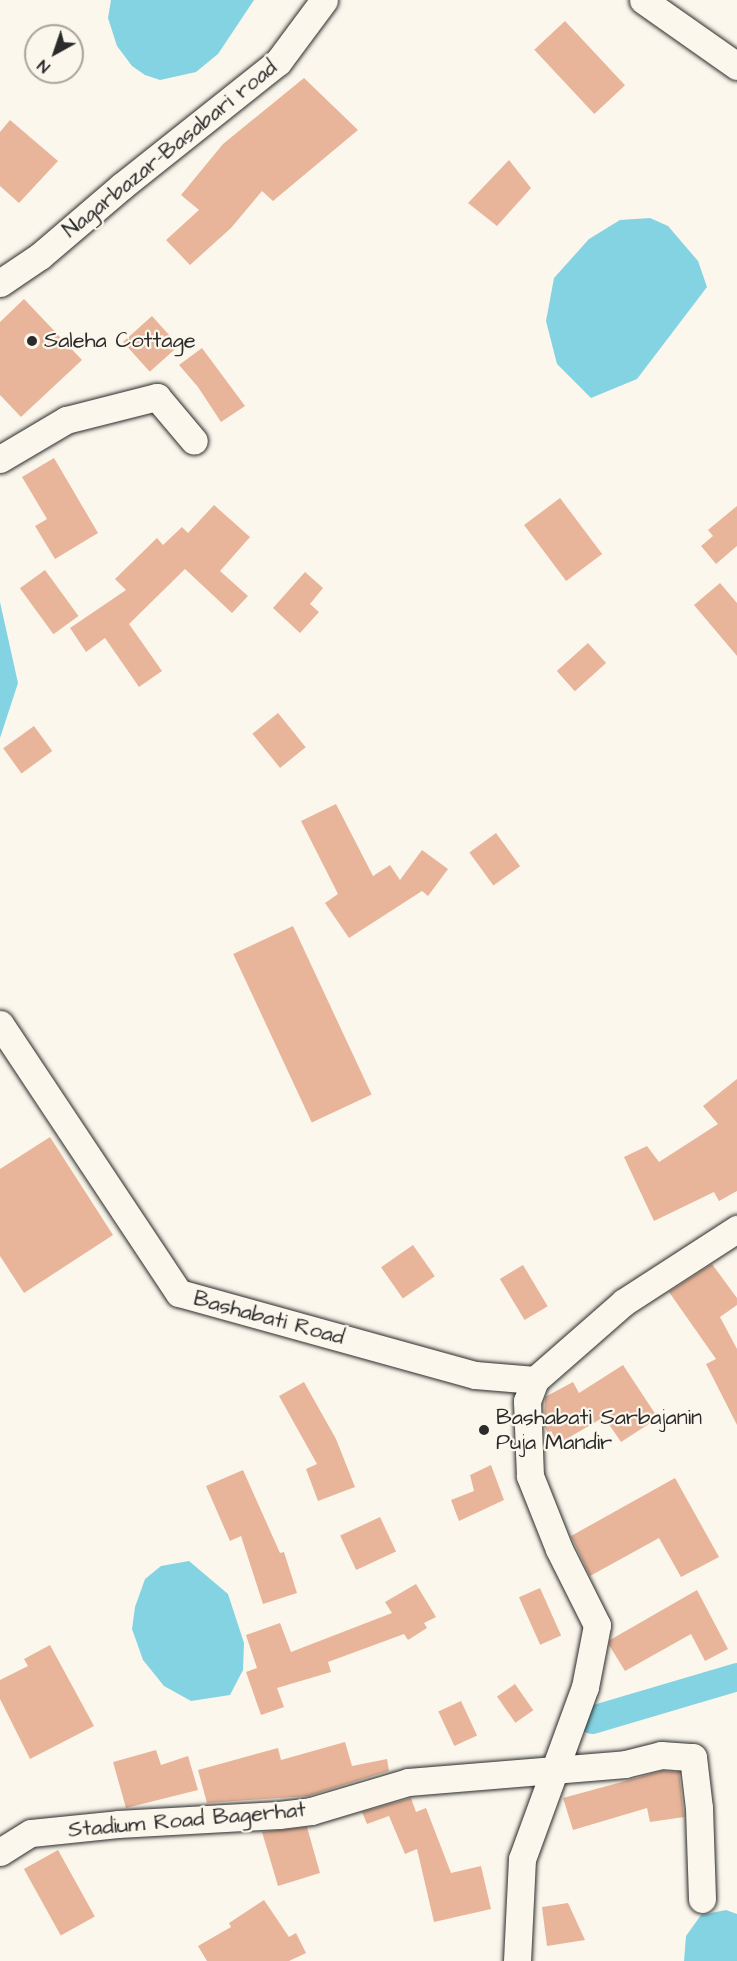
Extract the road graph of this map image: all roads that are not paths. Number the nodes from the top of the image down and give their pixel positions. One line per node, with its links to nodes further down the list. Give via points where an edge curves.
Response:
1 (324, 0): 4 (street, Nagarbazar-Basabari road, via 278,62 40,256)
2 (643, 0): 3 (street)
3 (737, 66)
4 (0, 283)
5 (194, 441): 6 (street, via 157,397 66,420)
6 (0, 459)
7 (0, 1024): 9 (street, Bashabati Road, via 178,1293 475,1375)
8 (737, 1229): 9 (street, via 624,1302)
9 (535, 1380): 10 (street, via 527,1401 530,1476 559,1549 597,1625 585,1687)
10 (555, 1771): 11 (street, Stadium Road Bagerhat, via 408,1782 311,1811 279,1815 31,1833); 12 (street, Stadium Road Bagerhat, via 626,1764 660,1755 693,1758); 13 (street, via 522,1859)
11 (0, 1852)
12 (702, 1899)
13 (517, 1961)

